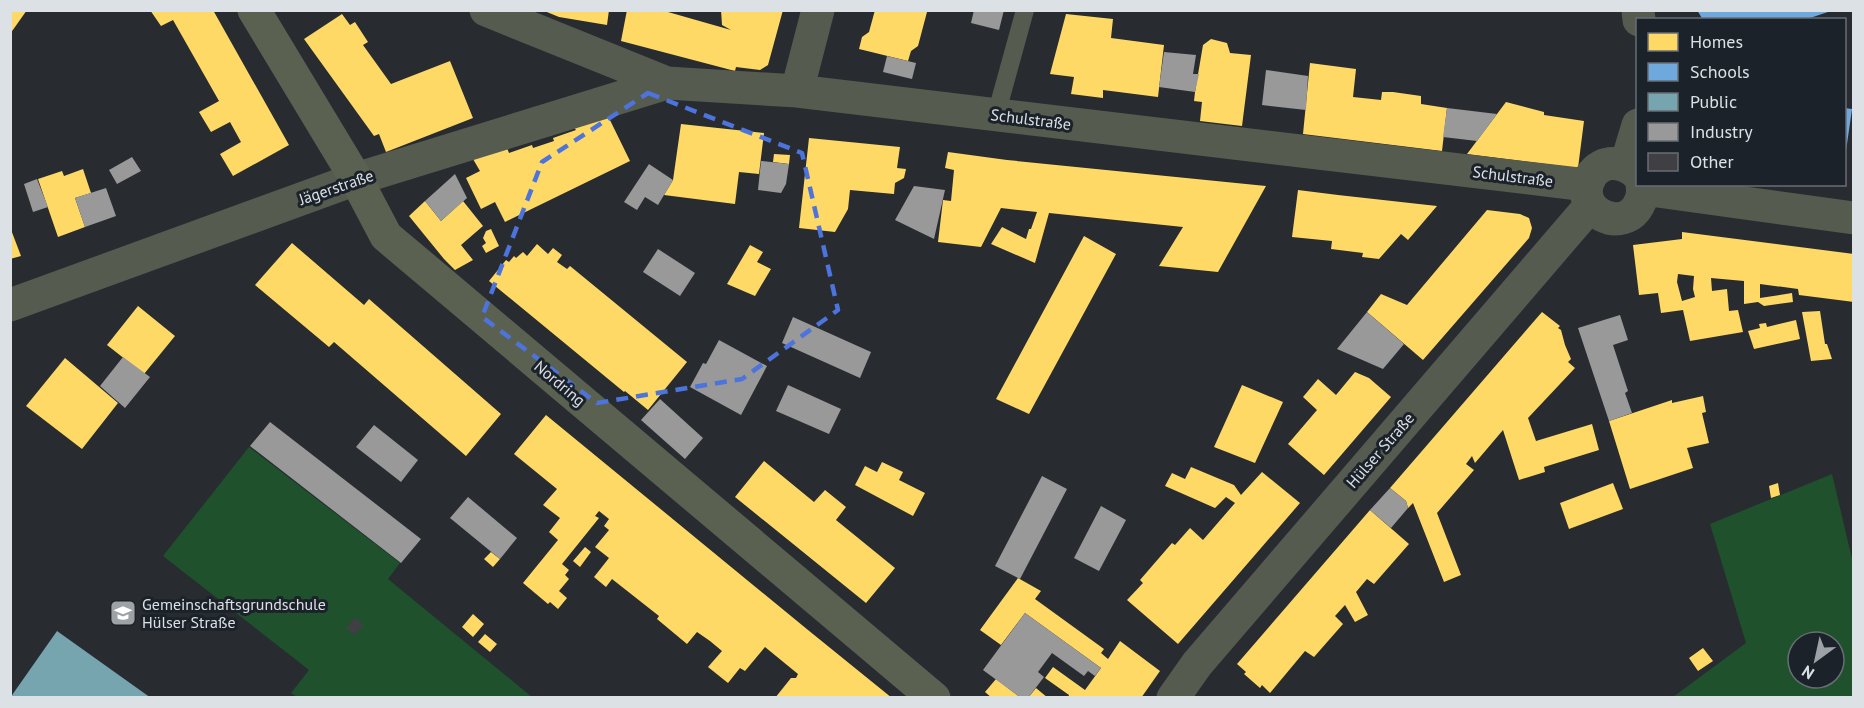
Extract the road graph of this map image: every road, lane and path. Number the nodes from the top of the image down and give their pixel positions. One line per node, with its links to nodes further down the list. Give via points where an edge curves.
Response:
1 (254, 10): 9 (main road, Nordring)
2 (486, 10): 5 (street, Schulstraße)
3 (818, 10): 6 (street)
4 (1025, 10): 7 (lane)
5 (667, 83): 6 (street, Schulstraße); 9 (street, Jägerstraße)
6 (797, 91): 7 (street, Schulstraße)
7 (996, 115): 12 (street, Schulstraße)
8 (1636, 178): 12 (street, via 1616,163 1606,164 1591,176)
9 (356, 179): 14 (street, Jägerstraße); 15 (main road, Nordring, via 386,236)
10 (1637, 186): 12 (street, via 1638,207 1623,218 1604,218 1596,213)
11 (1676, 186): 13 (street)
12 (1589, 196): 16 (street, Hülser Straße, via 1197,664)
13 (1854, 218)
14 (10, 305)
15 (934, 698)
16 (1173, 698)

